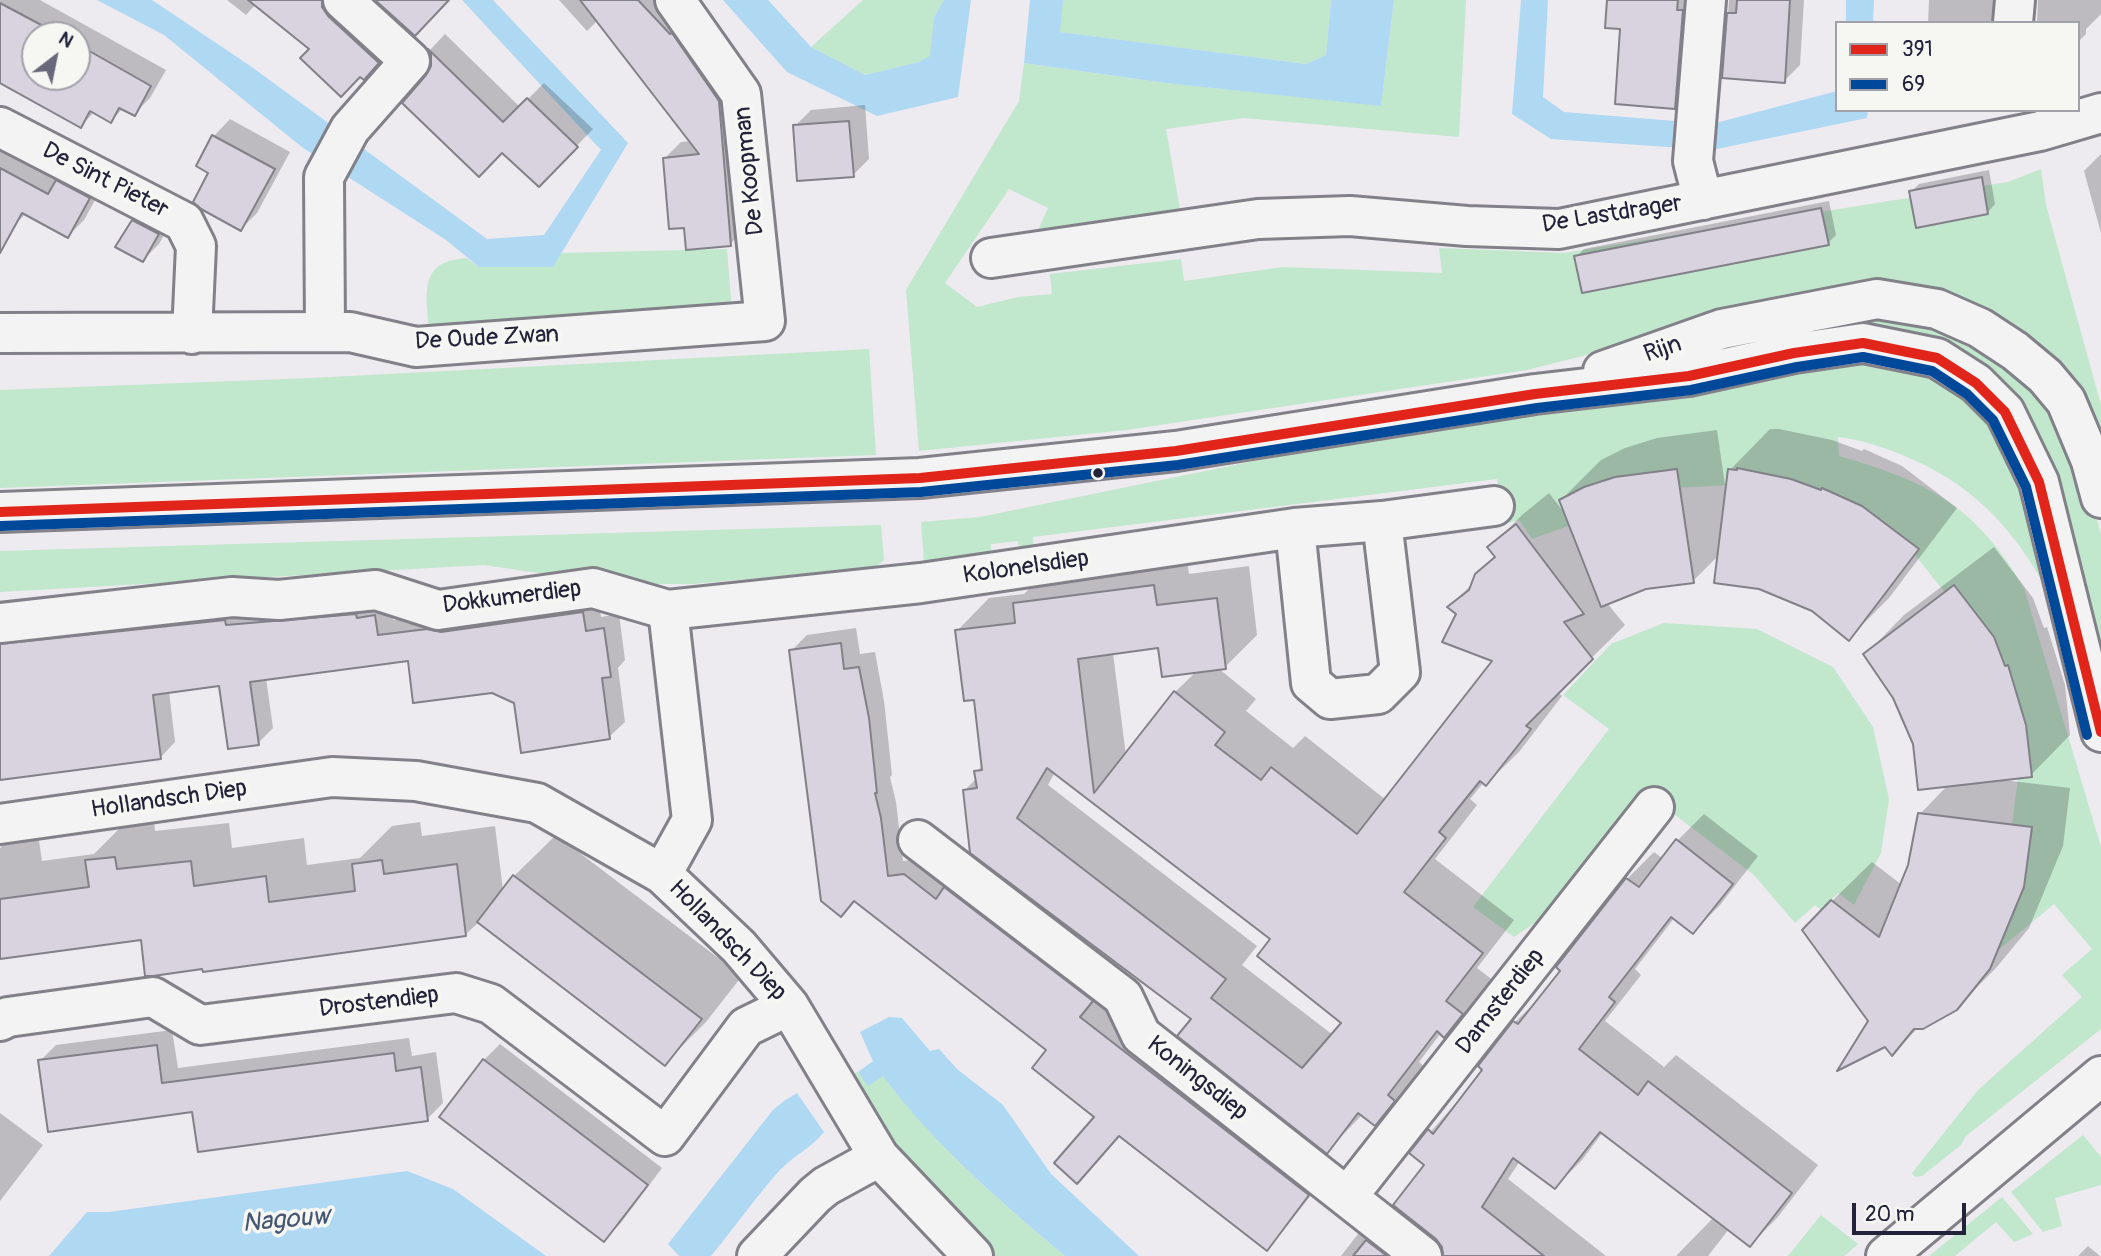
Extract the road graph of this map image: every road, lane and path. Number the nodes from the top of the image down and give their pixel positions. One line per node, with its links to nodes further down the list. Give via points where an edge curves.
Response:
1 (343, 0): 12 (street, via 410,61 350,129 324,177)
2 (675, 0): 11 (street, De Koopman, via 741,94)
3 (1706, 0): 9 (street, via 1693,161)
4 (2015, 0): 5 (street)
5 (2013, 21)
6 (2101, 113): 7 (street, De Lastdrager, via 2039,131)
7 (2004, 124): 9 (street, De Lastdrager)
8 (0, 127): 14 (street, De Sint Pieter, via 184,222 196,246)
9 (1703, 200): 10 (street, De Lastdrager, via 1559,229 1350,216 1258,219)
10 (991, 258)
11 (765, 321): 12 (street, De Oude Zwan, via 416,347)
12 (325, 331): 14 (street, De Oude Zwan)
13 (0, 333): 14 (street, De Oude Zwan)
14 (192, 334)
15 (1535, 394): 16 (street, Rijn, via 1722,329 1877,299 1937,309 1980,328 2045,376 2066,401); 18 (street, via 1177,451 920,478); 23 (street, Rijn, via 1689,376 1863,343 1937,358 1976,383 2005,412 2039,482)
16 (2101, 498)
17 (1494, 506): 19 (street, Kolonelsdiep)
18 (0, 512)
19 (1382, 522): 20 (street, Kolonelsdiep); 20 (street, via 1400,672 1378,694 1330,699 1311,682)
20 (1295, 528): 21 (street, Kolonelsdiep, via 920,583)
21 (668, 610): 22 (street, Dokkumerdiep, via 593,588 438,610 376,590 279,600 232,597); 27 (street, via 692,820)
22 (0, 623)
23 (2101, 732)
24 (1654, 807): 32 (street, Damsterdiep)
25 (0, 824): 27 (street, Hollandsch Diep, via 332,777 416,781 537,803)
26 (918, 840): 32 (street, Koningsdiep, via 1123,997 1141,1035)
27 (662, 874): 28 (street, Hollandsch Diep, via 739,947)
28 (789, 1006): 29 (street, Drostendiep, via 746,1027 665,1136 491,1004 456,993 200,1026 153,997); 31 (street, Hollandsch Diep)
29 (0, 1021)
30 (2101, 1076): 36 (street)
31 (879, 1157): 33 (street, via 826,1186); 34 (street, Hollandsch Diep)
32 (1347, 1197): 35 (street, Koningsdiep)
33 (757, 1256)
34 (973, 1256)
35 (1422, 1256)
36 (1886, 1256)

